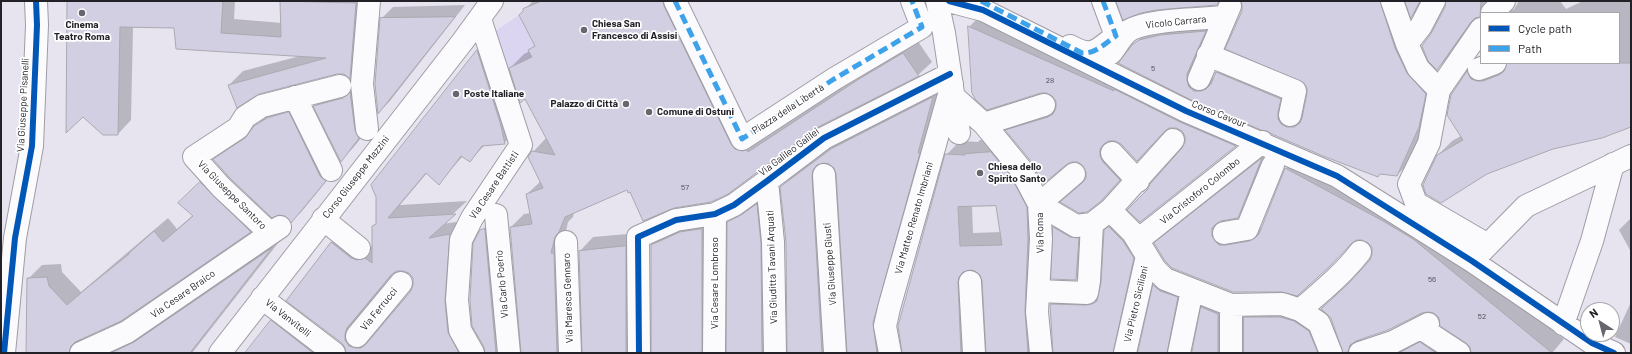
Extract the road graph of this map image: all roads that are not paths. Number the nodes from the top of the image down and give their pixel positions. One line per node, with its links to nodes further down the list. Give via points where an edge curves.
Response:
1 (36, 1): 47 (street, Via Giuseppe Pisanelli, via 32,146)
2 (369, 1): 27 (street, via 362,84)
3 (492, 1): 14 (street, Corso Giuseppe Mazzini)
4 (674, 1): 5 (street, Piazza della Libertà, via 742,140 834,79 922,26)
5 (912, 1)
6 (937, 1): 20 (street)
7 (949, 1): 18 (street, Corso Cavour, via 983,10)
8 (982, 1): 9 (street, via 1082,53 1089,53 1116,36)
9 (1103, 1)
10 (1392, 1): 16 (street)
11 (1434, 1): 16 (street, via 1421,26)
12 (1504, 1): 13 (street)
13 (1493, 12)
14 (480, 19): 43 (street, Corso Giuseppe Mazzini); 69 (street, Via Cesare Battisti, via 521,146 472,218 461,240 457,300 460,330)
15 (1480, 30): 22 (street)
16 (1406, 44): 22 (street, via 1418,68)
17 (1208, 55): 18 (street, Vicolo Carrara, via 1228,10 1183,20 1138,25 1126,32); 19 (street); 25 (street, via 1295,91)
18 (1100, 69): 30 (street, Corso Cavour, via 1186,111)
19 (1198, 79)
20 (952, 85): 26 (street, Via Roma); 28 (street); 37 (street, Via Galileo Galilei, via 824,138); 76 (street, Via Matteo Renato Imbriani, via 888,308 885,326)
21 (340, 86): 23 (street)
22 (1439, 90): 49 (street, via 1430,143 1409,184 1416,203)
23 (295, 97): 34 (street); 45 (street, Via Giuseppe Santoro, via 262,106 245,117 238,128 194,157 221,187)
24 (1044, 105): 26 (street)
25 (1290, 115)
26 (984, 124): 39 (street, Via Roma, via 1020,168)
27 (367, 128)
28 (959, 133)
29 (1174, 140): 38 (street)
30 (1262, 142): 51 (street, Via Cristoforo Colombo); 53 (street, Corso Cavour, via 1337,176)
31 (1112, 153): 38 (street)
32 (1622, 160): 49 (street, via 1526,206); 61 (street)
33 (1272, 165): 46 (street, via 1247,229)
34 (331, 170)
35 (1074, 174): 39 (street)
36 (824, 175): 75 (street, Via Giuseppe Giusti)
37 (767, 181): 41 (street, Via Galileo Galilei, via 734,205); 74 (street, Via Giuditta Tavani Arquati, via 773,242)
38 (1138, 181): 40 (street)
39 (1039, 204): 44 (street, via 1076,226); 57 (street, Via Roma, via 1041,239)
40 (1110, 210): 44 (street); 51 (street, via 1119,217)
41 (715, 214): 72 (street, Via Galileo Galilei, via 676,220 638,237); 73 (street, Via Cesare Lombroso)
42 (496, 215): 70 (street, Via Carlo Poerio)
43 (323, 219): 50 (street); 58 (street, Corso Giuseppe Mazzini)
44 (1092, 224): 57 (street, via 1087,292)
45 (275, 230): 66 (street, Via Cesare Braico, via 127,332)
46 (1224, 233)
47 (8, 238): 65 (street, Via Giuseppe Pisanelli)
48 (566, 242): 71 (street, Via Maresca Gennaro)
49 (1488, 244): 53 (street)
50 (359, 248)
51 (1142, 248): 56 (street, via 1164,279); 79 (street, Via Pietro Siciliani)
52 (1360, 252): 60 (street, via 1335,279)
53 (1472, 261): 61 (street, Corso Cavour)
54 (401, 282): 62 (street, Via Ferrucci)
55 (970, 282): 77 (street)
56 (1192, 290): 59 (street); 80 (street)
57 (1038, 291): 78 (street, Via Roma, via 1037,312)
58 (262, 298): 67 (street, Corso Giuseppe Mazzini); 68 (street, Via Vanvitelli)
59 (1231, 305): 60 (street, via 1282,304); 81 (street)
60 (1300, 310): 82 (street, via 1319,323)
61 (1563, 324): 63 (street, Corso Cavour)
62 (357, 336)
63 (1590, 348): 85 (street, Corso Cavour)
64 (1382, 350): 83 (street); 84 (street, via 1424,326)
65 (4, 353)
66 (81, 353)
67 (220, 353)
68 (334, 353)
69 (473, 353)
70 (509, 353)
71 (570, 353)
72 (639, 353)
73 (714, 353)
74 (775, 353)
75 (835, 353)
76 (890, 353)
77 (974, 353)
78 (1041, 353)
79 (1125, 353)
80 (1179, 353)
81 (1231, 353)
82 (1331, 353)
83 (1360, 353)
84 (1459, 353)
85 (1614, 353)

